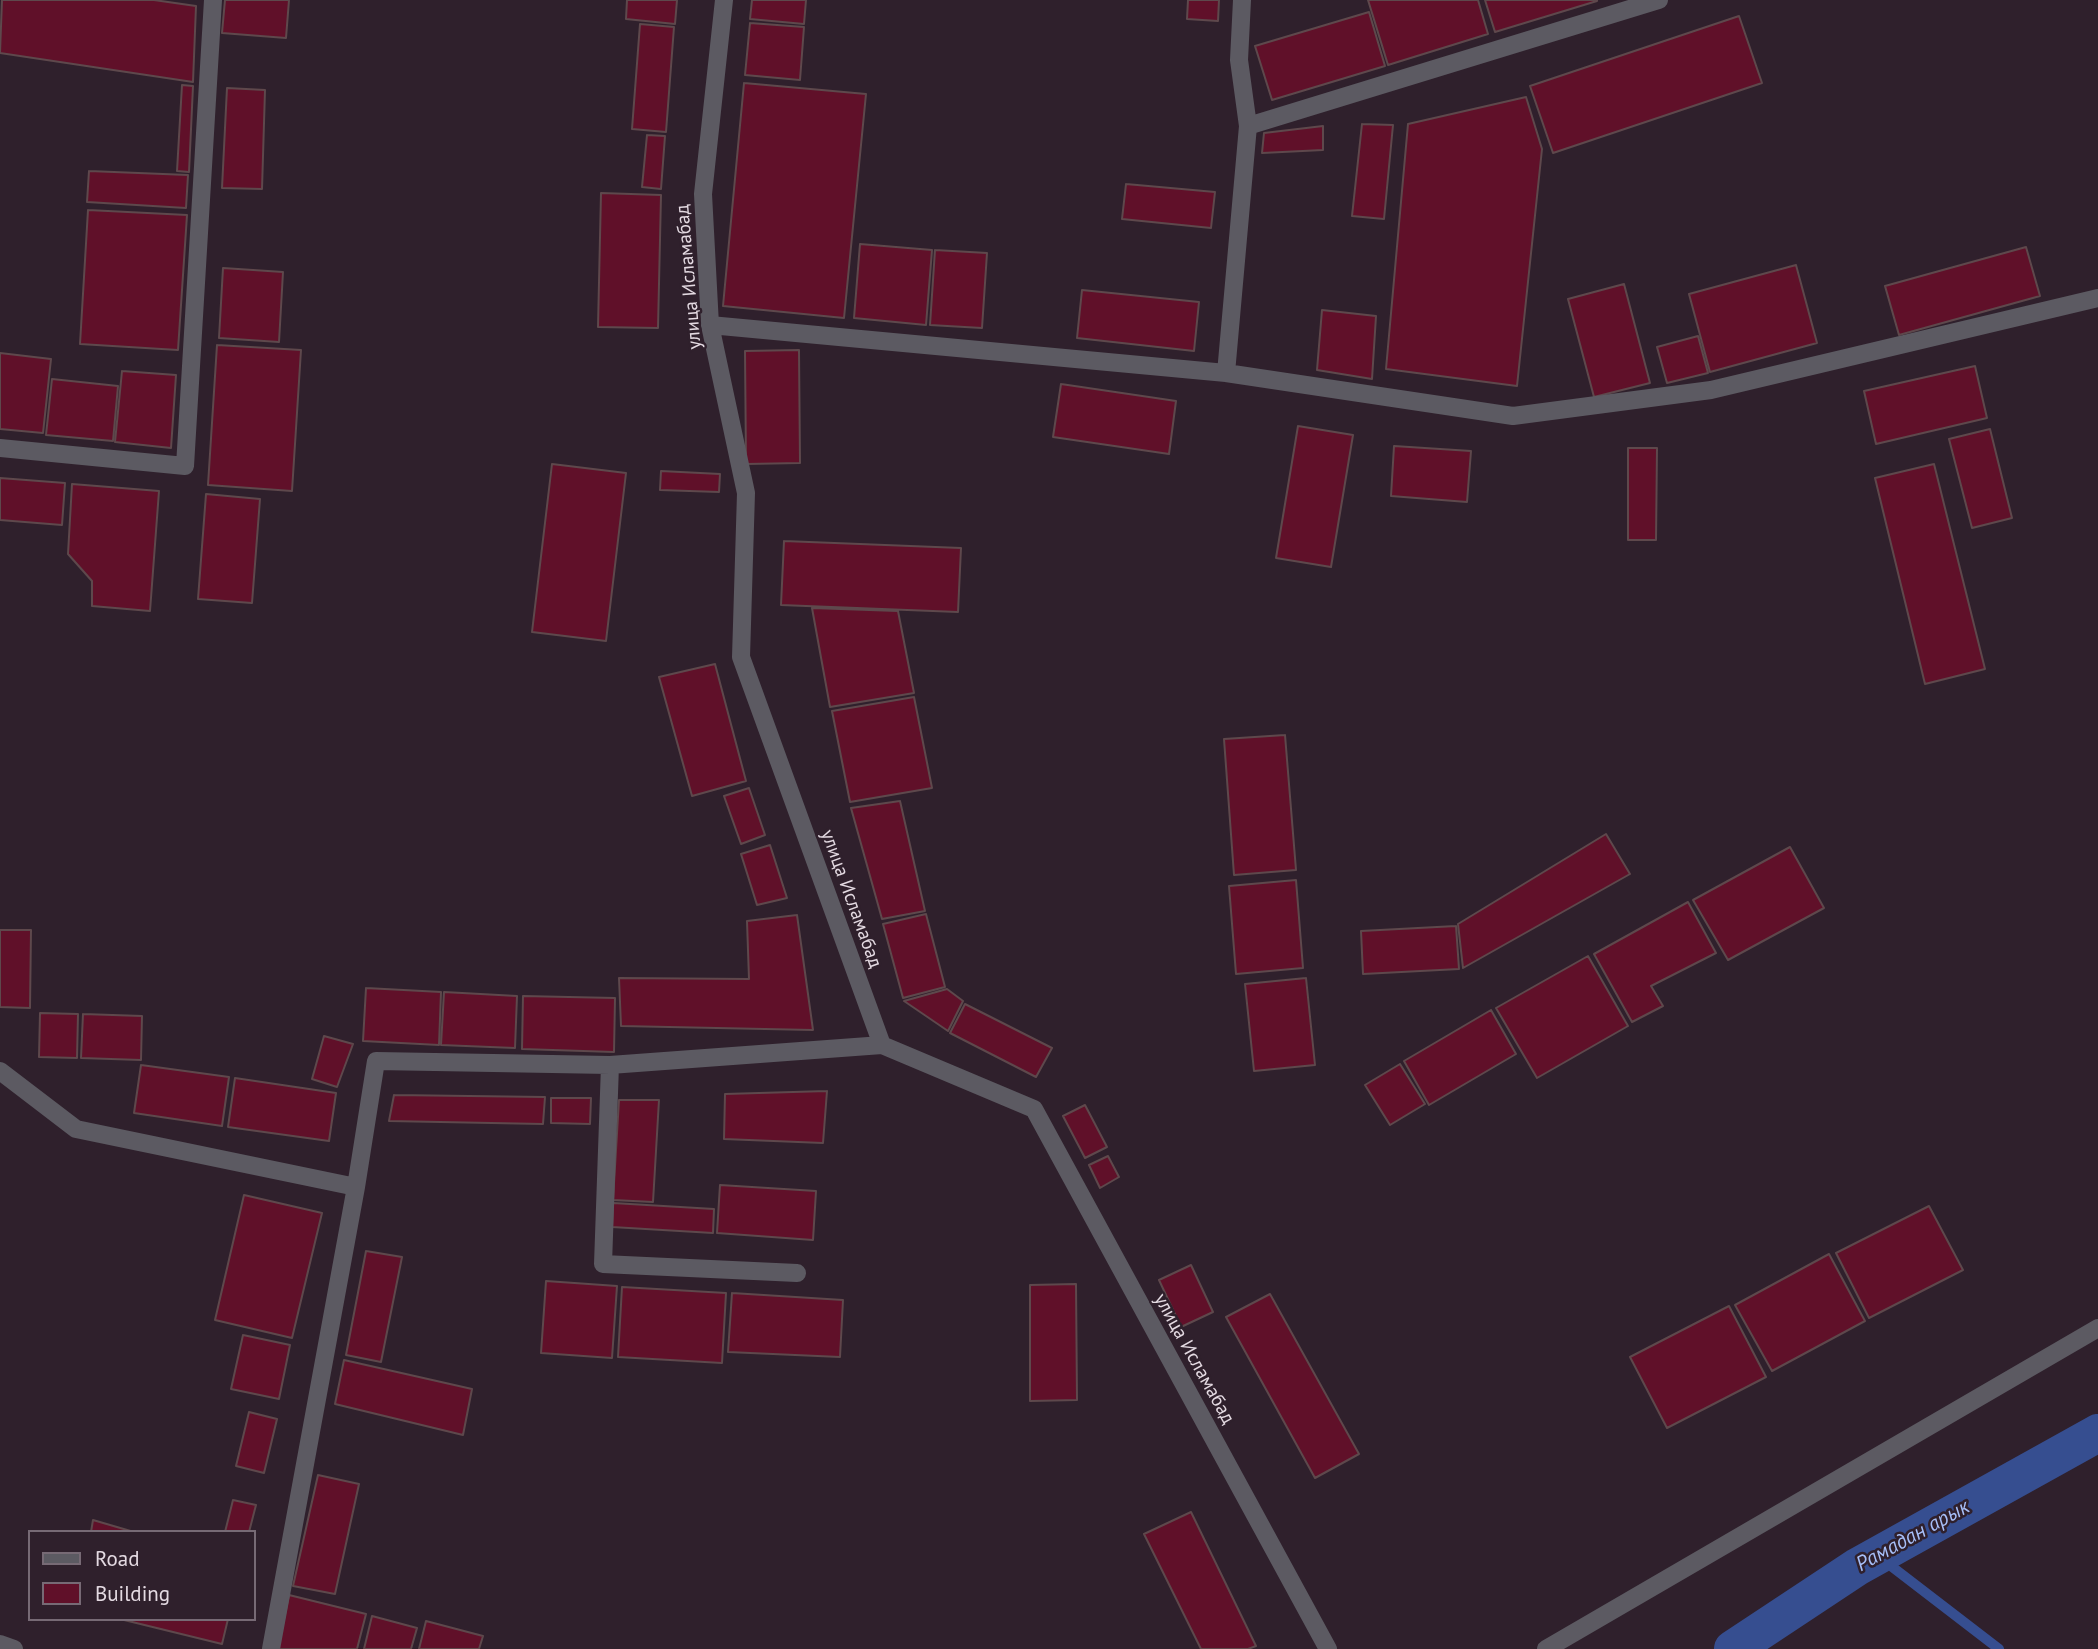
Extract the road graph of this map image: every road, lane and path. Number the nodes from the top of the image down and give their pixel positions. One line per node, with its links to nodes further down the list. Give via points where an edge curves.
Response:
1 (213, 0): 9 (street, via 185,466)
2 (724, 0): 7 (street, улица Исламабад, via 703,194)
3 (1242, 0): 5 (street, via 1239,60)
4 (1659, 0): 5 (street)
5 (1248, 126): 8 (street)
6 (2098, 298): 8 (street, via 1711,390 1513,416)
7 (710, 325): 8 (street); 10 (street, улица Исламабад, via 746,493 741,657)
8 (1226, 373)
9 (0, 448)
10 (882, 1045): 11 (street); 19 (street, улица Исламабад, via 1034,1109)
11 (610, 1065): 13 (street, via 376,1061); 14 (street, via 603,1264)
12 (0, 1071): 13 (street, via 76,1129)
13 (356, 1186): 18 (street)
14 (797, 1273)
15 (2098, 1328): 20 (street)
16 (0, 1644): 17 (street)
17 (14, 1649)
18 (271, 1649)
19 (1328, 1649)
20 (1546, 1649)

